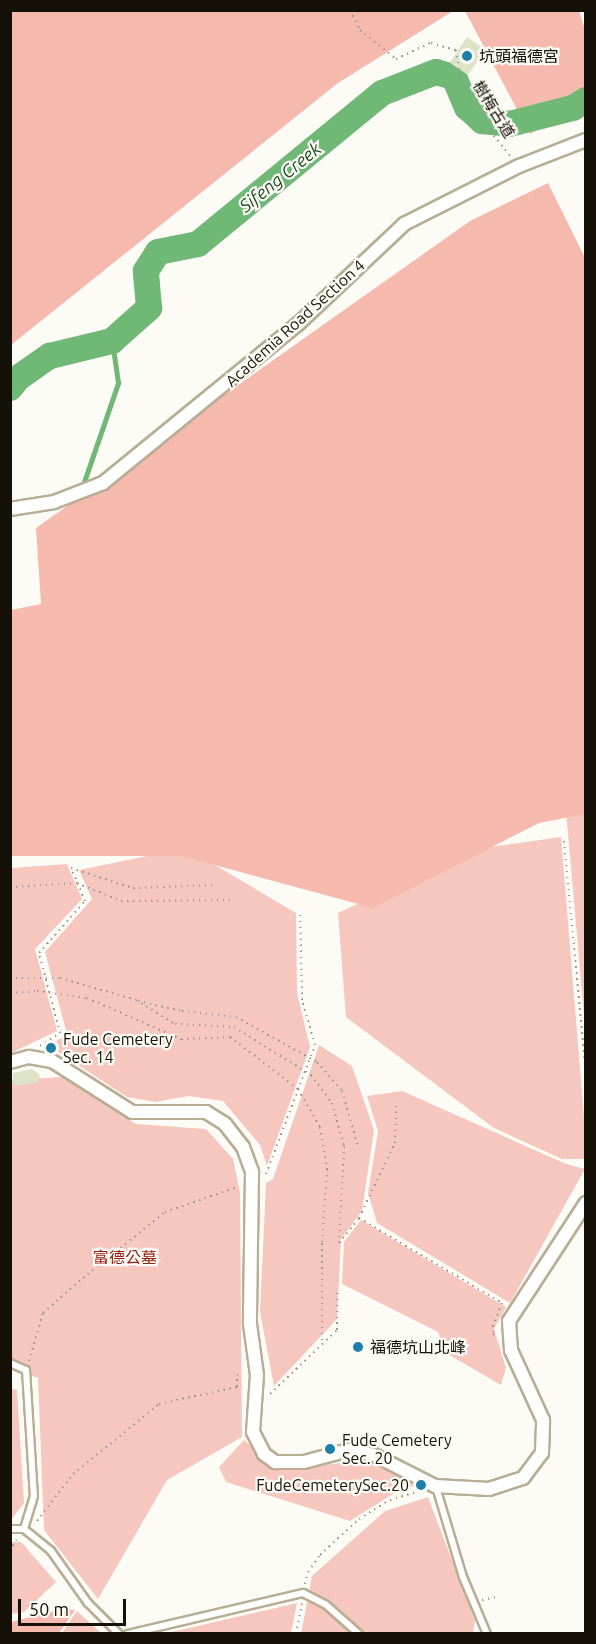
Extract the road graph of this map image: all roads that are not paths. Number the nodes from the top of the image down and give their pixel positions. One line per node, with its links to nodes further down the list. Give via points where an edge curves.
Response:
1 (585, 140): 2 (street, Academia Road Section 4, via 519,166 404,224 297,326 103,483 54,502)
2 (10, 509)
3 (14, 1061): 6 (street, via 52,1062 132,1112 152,1115 197,1111 216,1116 248,1156 252,1182 250,1324 257,1375 255,1438 264,1454 275,1462 304,1462 334,1452 363,1451)
4 (585, 1203): 6 (street, via 514,1310 508,1338 543,1420 542,1453 523,1478 508,1486 463,1490)
5 (10, 1363): 8 (lane, via 26,1370 34,1496)
6 (435, 1486): 12 (lane, via 463,1577)
7 (10, 1529): 8 (lane)
8 (24, 1529): 9 (lane, via 51,1551 88,1603)
9 (119, 1634)
10 (128, 1634): 11 (lane, via 303,1593 325,1604)
11 (359, 1634)
12 (487, 1634)

